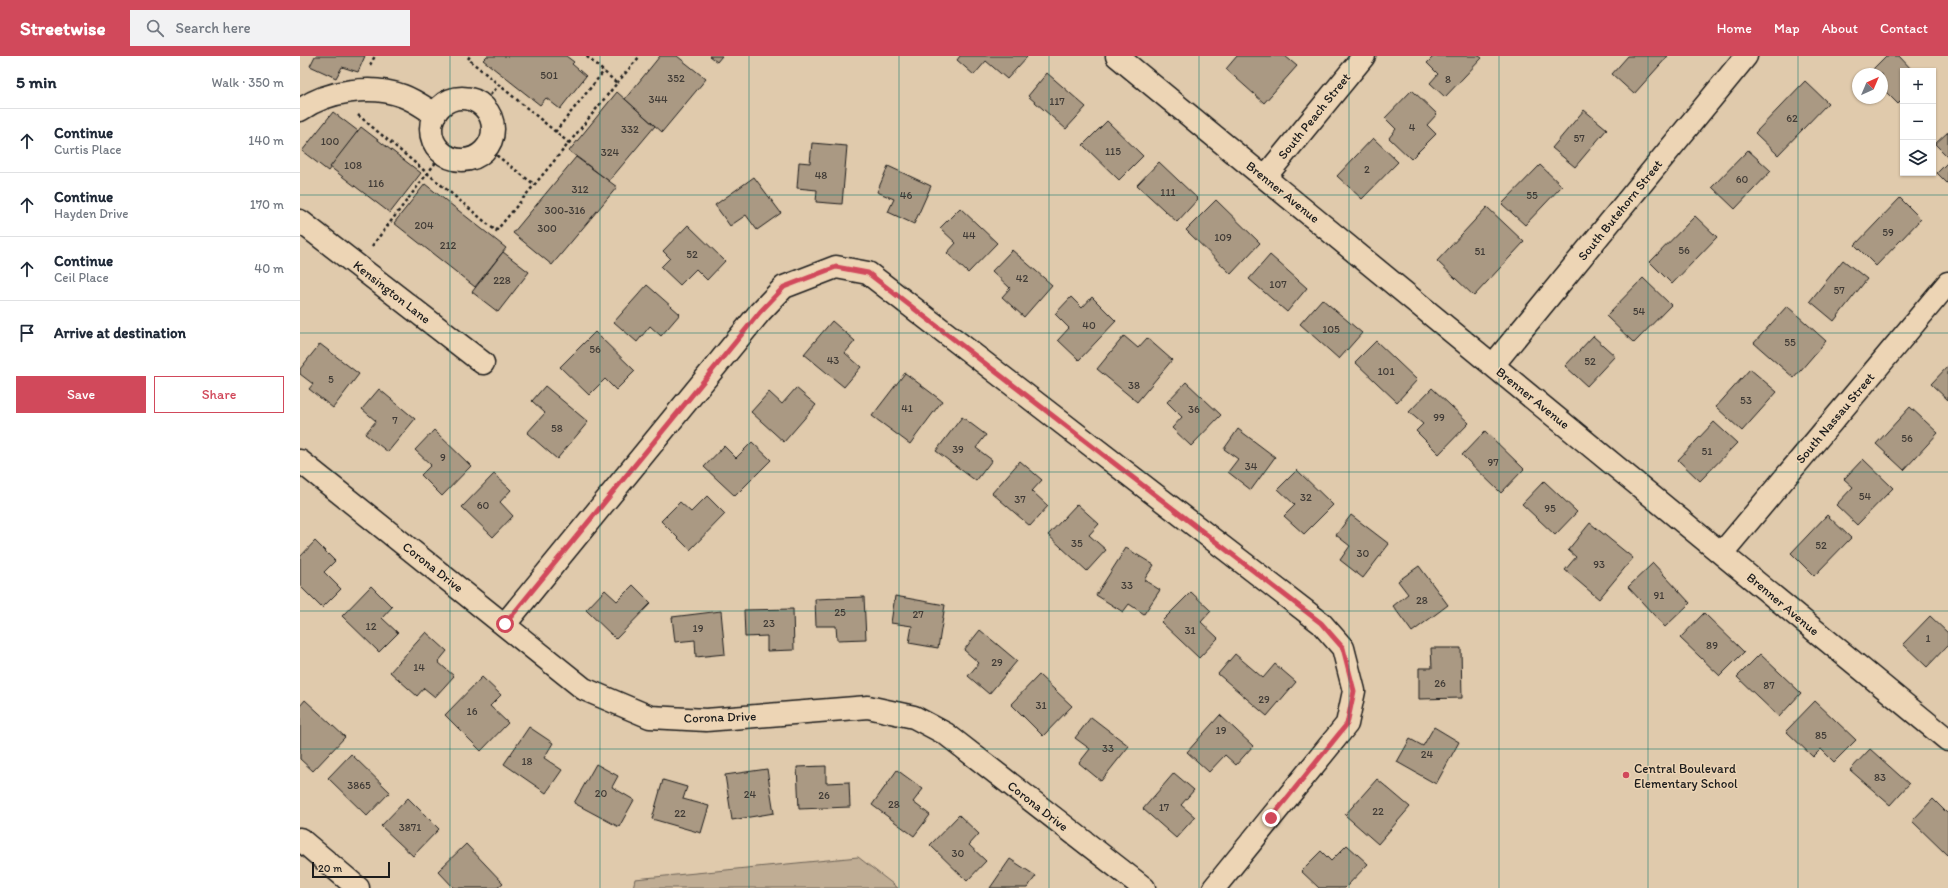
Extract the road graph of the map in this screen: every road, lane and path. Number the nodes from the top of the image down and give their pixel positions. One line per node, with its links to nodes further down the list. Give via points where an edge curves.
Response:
1 (470, 56): 9 (path, via 468,59)
2 (586, 56): 7 (path)
3 (640, 56): 8 (path)
4 (1117, 56): 19 (street, Brenner Avenue)
5 (1364, 56): 19 (street, South Peach Street)
6 (1746, 56): 25 (street, South Butehorn Street)
7 (604, 71): 8 (path); 14 (path)
8 (617, 83): 15 (path)
9 (499, 85): 10 (path); 14 (path)
10 (482, 104): 13 (street, via 471,99 455,99 441,106); 16 (street, via 493,120 494,131)
11 (300, 110): 13 (street, via 333,95 359,89 404,96)
12 (353, 111): 18 (path)
13 (435, 114): 17 (street, via 431,134 434,144)
14 (555, 132): 15 (path)
15 (569, 143): 20 (path)
16 (487, 148): 17 (street, via 469,160 459,160); 20 (path)
17 (443, 153): 18 (path)
18 (428, 173): 20 (path, via 496,231); 22 (path)
19 (1265, 177): 25 (street, Brenner Avenue)
20 (535, 185)
21 (300, 221): 22 (street, Kensington Lane)
22 (358, 266): 24 (street, Kensington Lane)
23 (1948, 282): 27 (street, South Nassau Street)
24 (483, 363)
25 (1493, 365): 27 (street, Brenner Avenue)
26 (300, 462): 28 (street, Corona Drive)
27 (1722, 553): 29 (street, Brenner Avenue)
28 (505, 624): 32 (street, Corona Drive, via 584,689 650,717 706,720 868,706 914,717 946,734); 33 (street, via 760,312 784,287 836,267 868,273 1321,623 1343,648 1354,691 1347,724)
29 (1948, 740)
30 (300, 839): 31 (street)
31 (358, 888)
32 (1144, 888)
33 (1214, 888)

